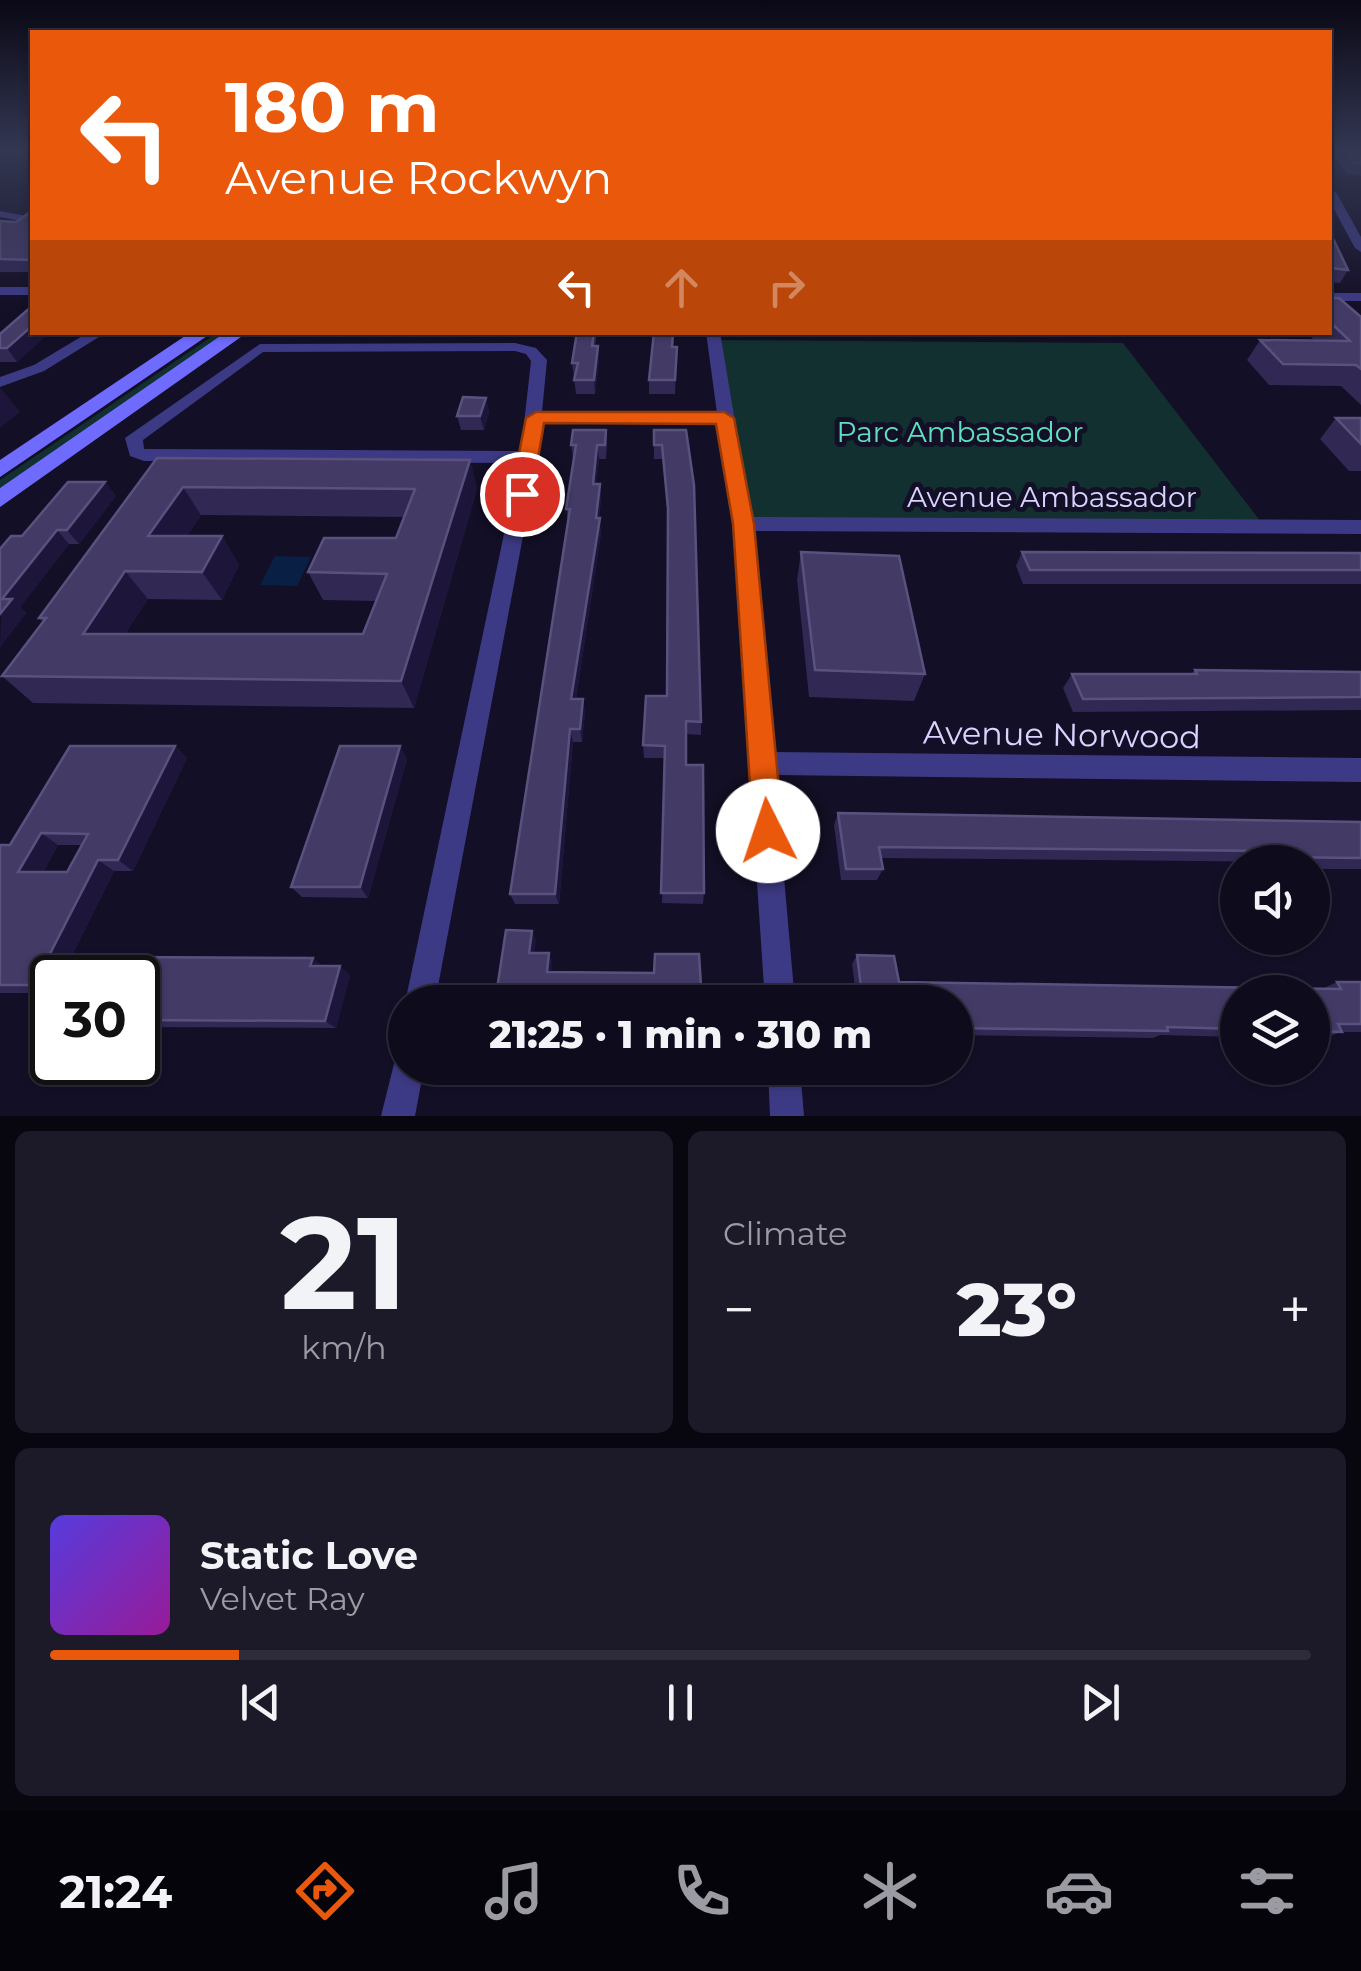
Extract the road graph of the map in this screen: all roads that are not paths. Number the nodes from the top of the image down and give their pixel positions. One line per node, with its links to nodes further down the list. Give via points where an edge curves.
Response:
1 (1338, 203): 4 (street)
2 (0, 214): 3 (street)
3 (30, 220)
4 (1356, 229): 5 (street)
5 (1361, 248)
6 (0, 291): 7 (street)
7 (30, 291)
8 (1332, 297): 9 (street)
9 (1361, 297)
10 (94, 335): 14 (street)
11 (200, 335): 18 (main road)
12 (235, 335): 19 (main road)
13 (712, 335): 16 (street)
14 (6, 381)
15 (536, 418): 16 (street); 17 (street); 17 (street, via 539,360 531,350 276,345 247,353 138,433 133,446 144,455)
16 (724, 418): 20 (street)
17 (529, 457): 24 (street)
18 (0, 470)
19 (0, 500)
20 (744, 524): 21 (street, Avenue Ambassador); 22 (street)
21 (1361, 526)
22 (764, 762): 23 (street, Avenue Norwood); 25 (street)
23 (1361, 770)
24 (423, 985)
25 (779, 985)
26 (404, 1085): 28 (street)
27 (785, 1085): 29 (street)
28 (398, 1116)
29 (787, 1116)

